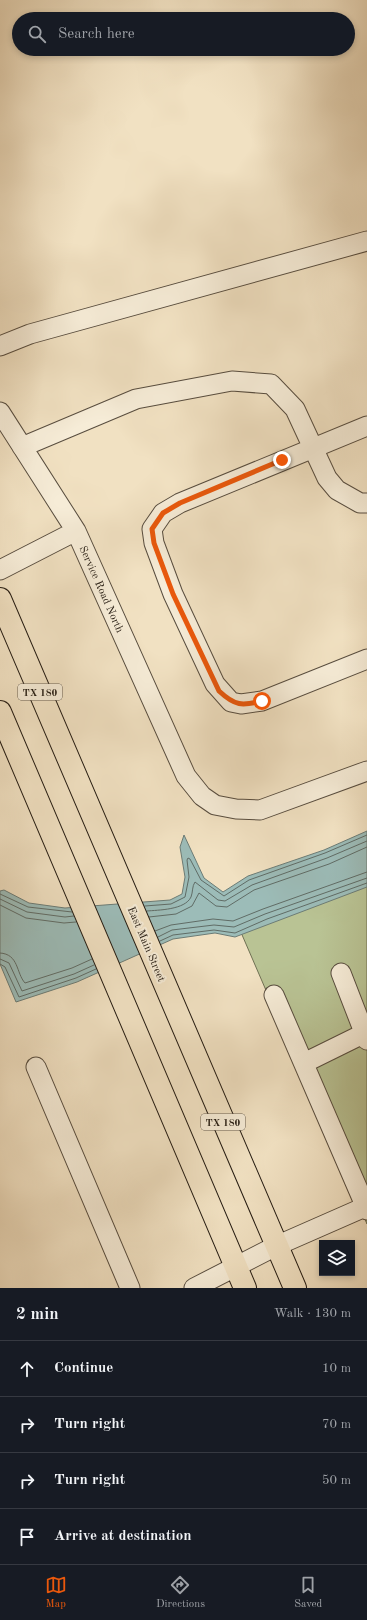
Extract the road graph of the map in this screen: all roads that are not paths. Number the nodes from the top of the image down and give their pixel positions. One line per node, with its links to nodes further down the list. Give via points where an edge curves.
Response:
1 (367, 241): 2 (lane, via 30,334)
2 (0, 346)
3 (0, 412): 5 (lane, Service Road North)
4 (367, 426): 6 (lane)
5 (22, 447): 6 (lane, via 136,399 232,381 271,384 295,409); 8 (lane, Service Road North)
6 (312, 447): 7 (lane, via 327,478 336,490 360,503); 11 (lane, via 180,503 163,513 152,529 154,543 173,594 215,684 231,702 241,704 262,701)
7 (367, 502)
8 (76, 531): 9 (lane); 13 (lane, Service Road North, via 186,776 202,796 215,805 236,810 260,810)
9 (0, 570)
10 (0, 599): 20 (main road, East Main Street / TX 180)
11 (367, 659)
12 (0, 712): 21 (main road)
13 (367, 771)
14 (340, 973): 16 (lane)
15 (274, 995): 17 (lane)
16 (366, 1035): 17 (lane)
17 (304, 1063): 19 (lane)
18 (36, 1067): 22 (lane)
19 (366, 1207): 20 (lane)
20 (276, 1246): 21 (lane); 25 (main road, East Main Street / TX 180)
21 (236, 1268): 23 (lane); 24 (main road)
22 (130, 1288)
23 (194, 1288)
24 (245, 1288)
25 (295, 1288)

